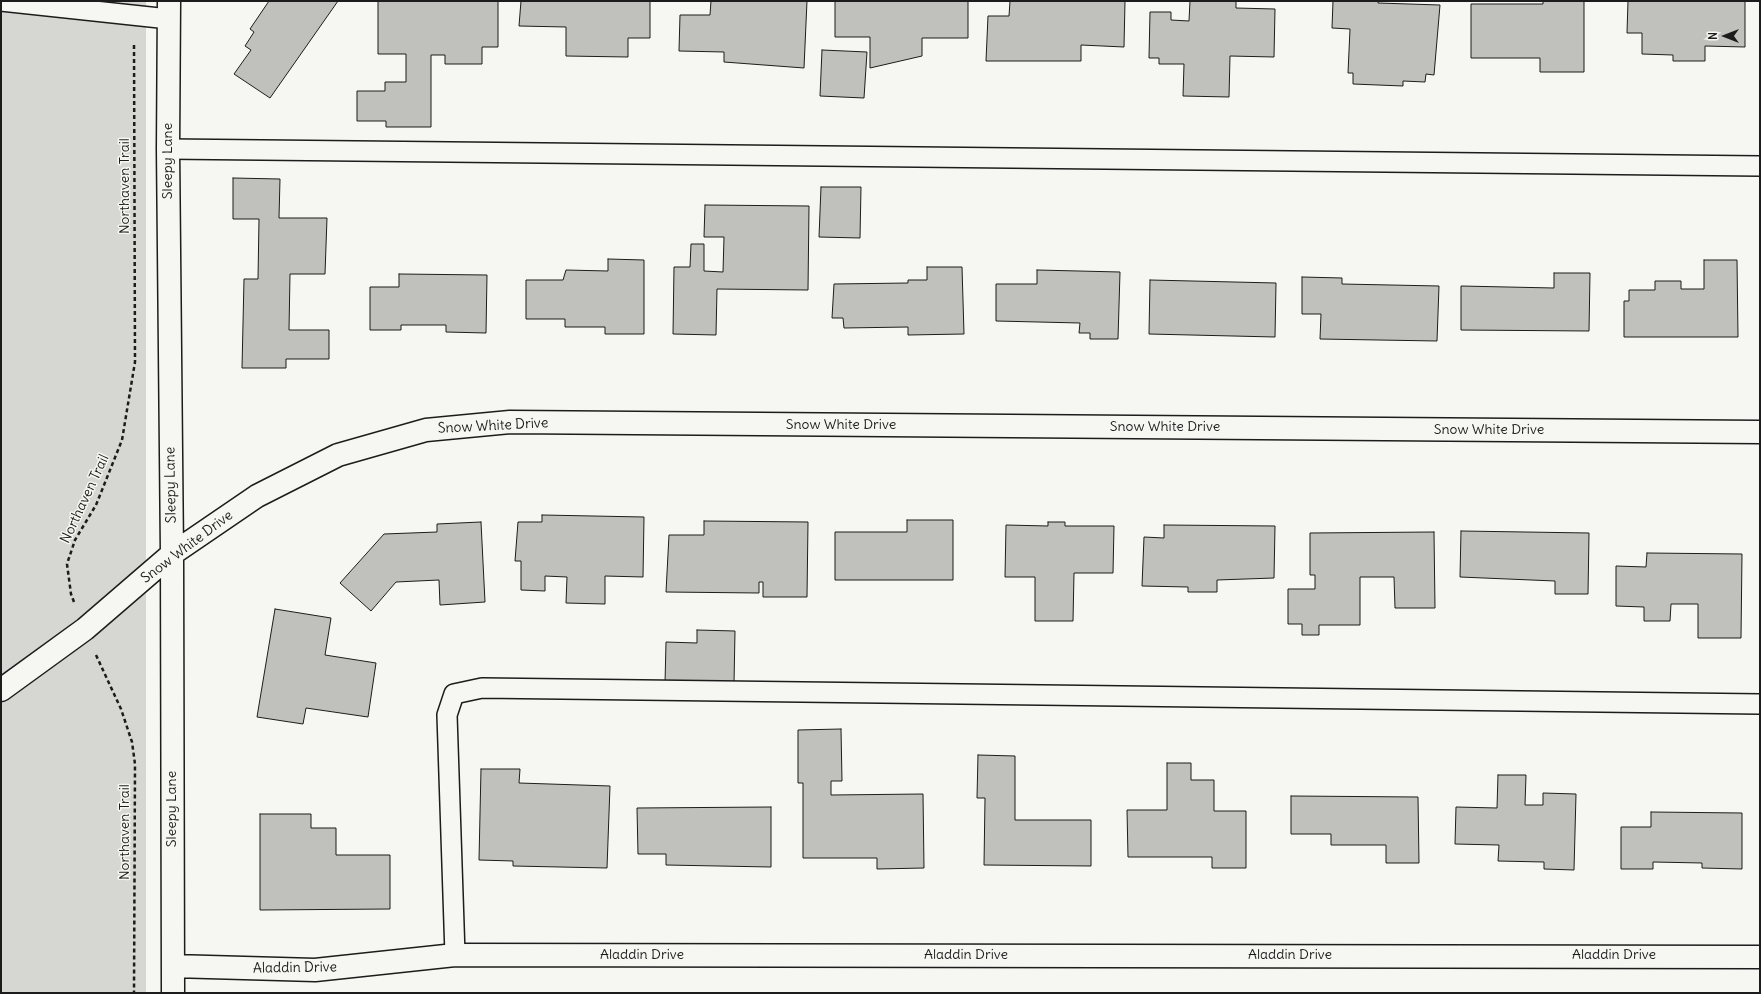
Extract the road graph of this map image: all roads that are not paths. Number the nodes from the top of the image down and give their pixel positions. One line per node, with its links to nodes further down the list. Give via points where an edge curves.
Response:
1 (1, 1): 2 (lane, via 134,16)
2 (169, 10): 3 (street, Sleepy Lane)
3 (168, 149): 4 (lane); 6 (street, Sleepy Lane)
4 (1760, 166)
5 (1760, 432): 6 (street, Snow White Drive, via 510,422 426,430 338,455 257,496)
6 (172, 554): 7 (street, Snow White Drive, via 85,628); 11 (street, Sleepy Lane)
7 (1, 690)
8 (1760, 704): 9 (lane, via 482,688 454,694 447,715)
9 (455, 955): 10 (street, Aladdin Drive); 11 (street, Aladdin Drive, via 315,970)
10 (1760, 957)
11 (173, 966): 12 (street, Sleepy Lane)
12 (173, 993)

